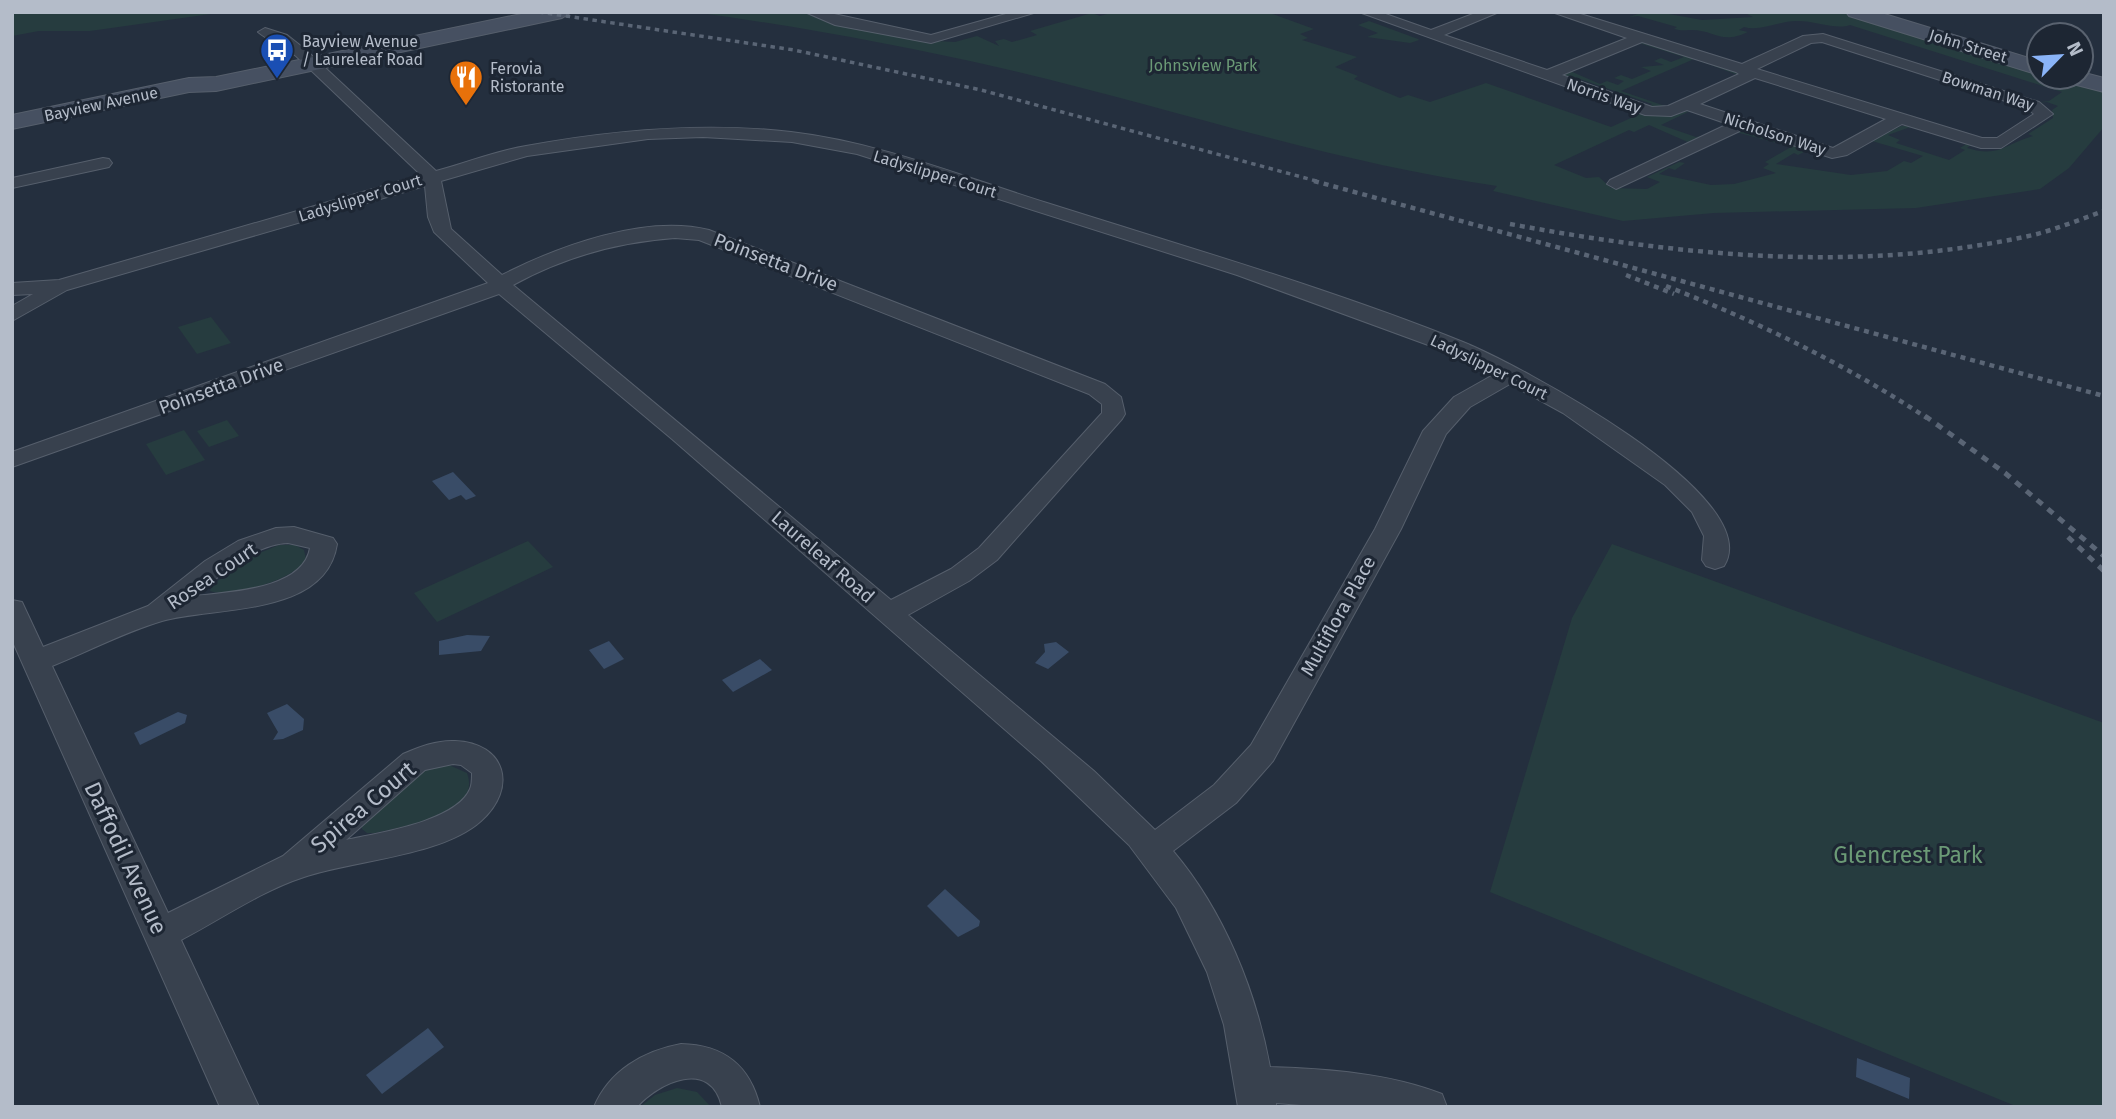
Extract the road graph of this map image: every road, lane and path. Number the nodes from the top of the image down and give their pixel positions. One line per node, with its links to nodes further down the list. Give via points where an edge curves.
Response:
1 (534, 12): 16 (main road, Bayview Avenue)
2 (562, 12): 16 (main road, Bayview Avenue)
3 (813, 12): 4 (street, via 835,21 929,39)
4 (1030, 12)
5 (1366, 12): 13 (street)
6 (1492, 12): 13 (street)
7 (1559, 12): 11 (street, Bowman Way)
8 (1615, 12): 11 (street)
9 (1856, 12): 17 (main road, John Street)
10 (1879, 12): 15 (main road, John Street)
11 (1589, 22): 14 (street, Bowman Way)
12 (265, 32): 16 (street, via 282,38)
13 (1430, 34): 19 (street)
14 (1640, 38): 18 (street, Bowman Way); 19 (street, Norris Way)
15 (2025, 56)
16 (308, 62): 22 (main road, Bayview Avenue); 27 (street)
17 (2025, 64)
18 (1748, 71): 20 (street, Norris Way); 21 (street, Bowman Way); 21 (street, Bowman Way, via 1810,38 1823,38 2033,105 2045,113 1993,145)
19 (1547, 76): 20 (street, Norris Way, via 1651,112)
20 (1685, 104): 23 (street, Nicholson Way)
21 (1900, 118): 23 (street, Nicholson Way, via 1835,153)
22 (12, 122)
23 (1741, 124): 24 (street)
24 (1693, 147): 25 (street, via 1708,158 1693,161)
25 (1674, 156): 29 (street)
26 (103, 163): 28 (street)
27 (432, 177): 30 (street, Laureleaf Road, via 439,227); 31 (street, Ladyslipper Court); 34 (street, Ladyslipper Court, via 525,151 648,134 733,132 826,143 1244,271 1458,348)
28 (12, 183)
29 (1616, 184)
30 (500, 284): 35 (street, Poinsetta Drive); 39 (street, Laureleaf Road); 39 (street, Poinsetta Drive, via 602,243 668,232 702,234 1108,396 1114,414 988,554)
31 (60, 286): 32 (street, Ladyslipper Court); 33 (street, Ladyslipper Court)
32 (12, 289)
33 (12, 315)
34 (1510, 375): 36 (street, Ladyslipper Court, via 1602,427 1674,480 1702,508 1717,536); 41 (street, Multiflora Place, via 1462,402 1435,431 1388,528 1262,753 1244,777 1188,825)
35 (12, 460)
36 (1715, 560)
37 (12, 609): 40 (street, Daffodil Avenue)
38 (158, 612): 38 (street, Rosea Court, via 287,587 320,563 324,544 304,536 276,536 227,561); 40 (street, Rosea Court)
39 (889, 614): 41 (street, Laureleaf Road, via 1112,807)
40 (36, 661): 43 (street, Daffodil Avenue)
41 (1152, 848): 44 (street, Laureleaf Road, via 1187,896 1220,961 1237,1002)
42 (295, 865): 42 (street, Spirea Court, via 432,832 461,819 481,806 489,789 488,771 475,758 453,752 435,753 414,762); 43 (street, Spirea Court)
43 (160, 934): 45 (street, Daffodil Avenue)
44 (1256, 1095): 48 (street, via 1332,1087)
45 (240, 1107)
46 (613, 1107): 47 (street, via 652,1070 674,1061 718,1067 733,1083)
47 (741, 1107)
48 (1428, 1107)

